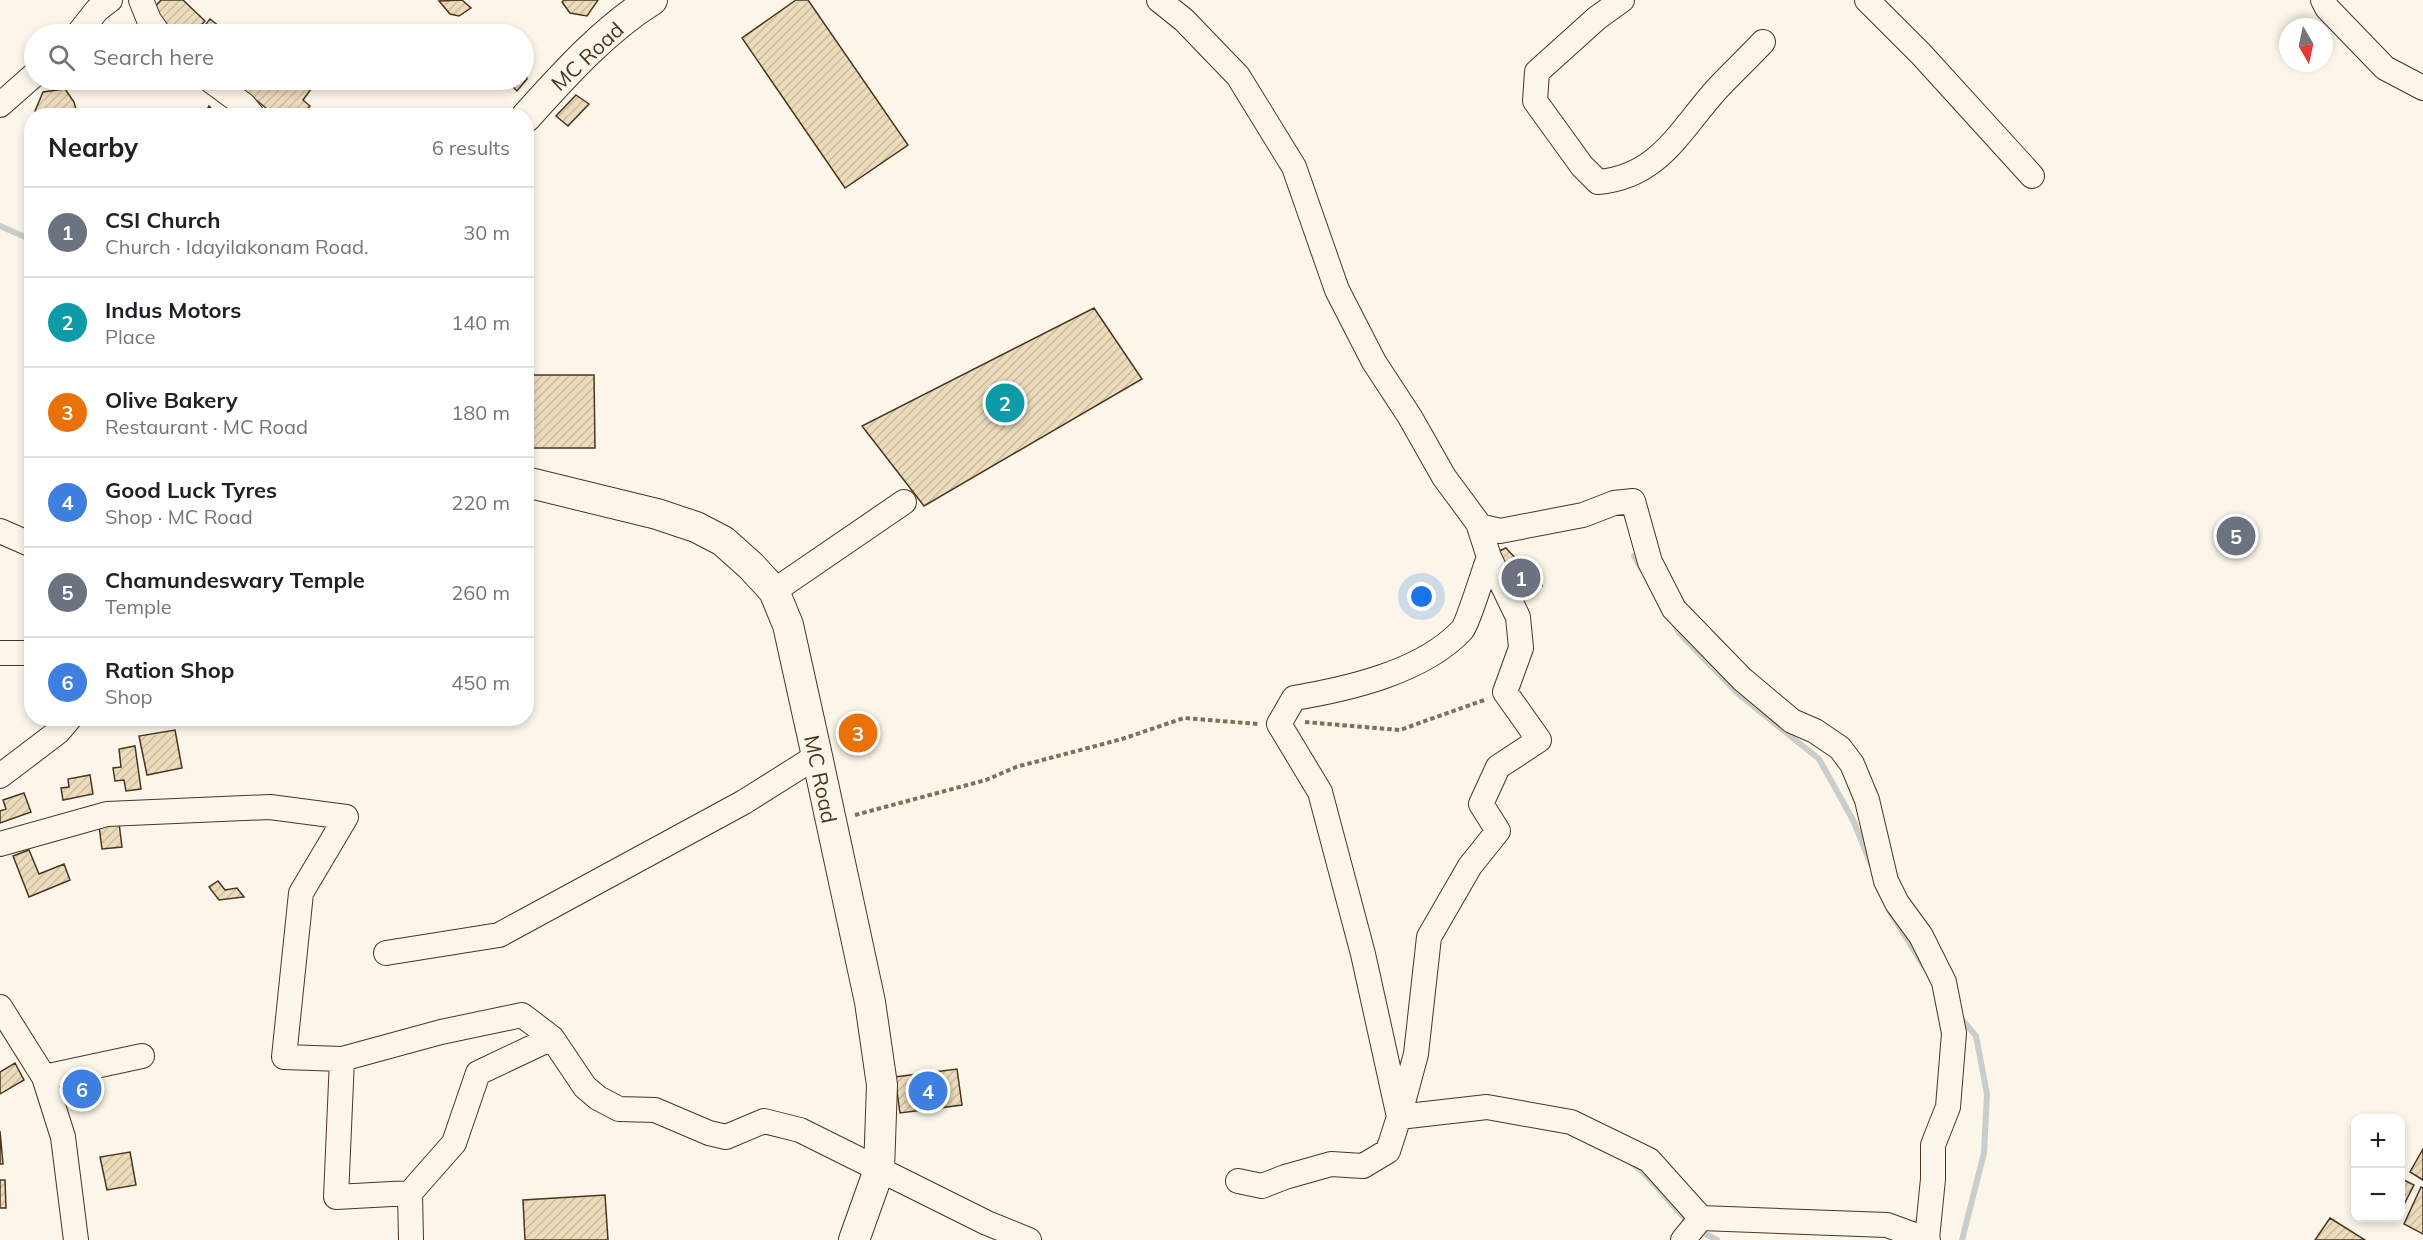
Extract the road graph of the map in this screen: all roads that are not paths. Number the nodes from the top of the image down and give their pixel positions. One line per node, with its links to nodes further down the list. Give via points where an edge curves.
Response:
1 (110, 0): 8 (street)
2 (141, 0): 9 (street)
3 (652, 0): 16 (main road, MC Road, via 571,68)
4 (1159, 0): 20 (street, via 1238,76 1294,167 1337,290 1374,362 1444,477)
5 (1622, 0): 10 (street, via 1537,72 1535,101 1598,182 1616,181 1644,170 1680,136 1717,89)
6 (1867, 0): 17 (street)
7 (2323, 0): 12 (street, via 2385,68)
8 (86, 24)
9 (152, 24)
10 (1763, 42)
11 (24, 84): 14 (street)
12 (2423, 88)
13 (224, 90): 15 (street)
14 (0, 105)
15 (246, 108)
16 (534, 108)
17 (2032, 176)
18 (534, 484): 24 (main road, MC Road, via 696,527 723,541)
19 (904, 502): 24 (street)
20 (1479, 526): 23 (street); 47 (street, via 1500,531 1633,501 1650,562 1674,609 1742,679 1792,721 1840,748 1852,764 1867,800 1886,881 1944,982 1954,1033 1948,1107 1933,1145)
21 (0, 531): 22 (street)
22 (24, 542)
23 (1489, 557): 37 (street, via 1518,617 1521,648 1505,692 1539,740 1498,767 1481,804 1498,831 1470,866 1429,937 1416,1054); 37 (street, via 1463,628 1430,656 1343,688 1294,698 1279,724 1320,792 1363,954)
24 (774, 591): 28 (main road, MC Road, via 788,625)
25 (0, 653): 26 (street)
26 (24, 653)
27 (63, 726): 29 (street)
28 (817, 756): 31 (street, via 744,802 499,936); 38 (main road, MC Road, via 870,1002 882,1085)
29 (0, 776)
30 (0, 844): 35 (street, via 107,814 270,807 346,817 302,893 284,1057)
31 (386, 953)
32 (0, 1006): 36 (street)
33 (552, 1038): 35 (street, via 522,1015); 38 (street, via 585,1087 619,1110 656,1110 726,1137 764,1121 800,1130); 40 (street, via 478,1073 454,1143)
34 (142, 1056): 36 (street)
35 (342, 1059): 40 (street, via 336,1197)
36 (44, 1077): 43 (street, via 63,1137)
37 (1399, 1117): 39 (street, via 1388,1151 1363,1166 1331,1164 1262,1186); 41 (street, via 1487,1107 1571,1122 1649,1160)
38 (879, 1170): 45 (main road, MC Road); 46 (street)
39 (1238, 1180)
40 (410, 1193): 44 (street)
41 (1701, 1218): 42 (street); 47 (street, via 1887,1225)
42 (1684, 1239)
43 (76, 1240)
44 (411, 1240)
45 (854, 1240)
46 (1029, 1240)
47 (1928, 1240)

